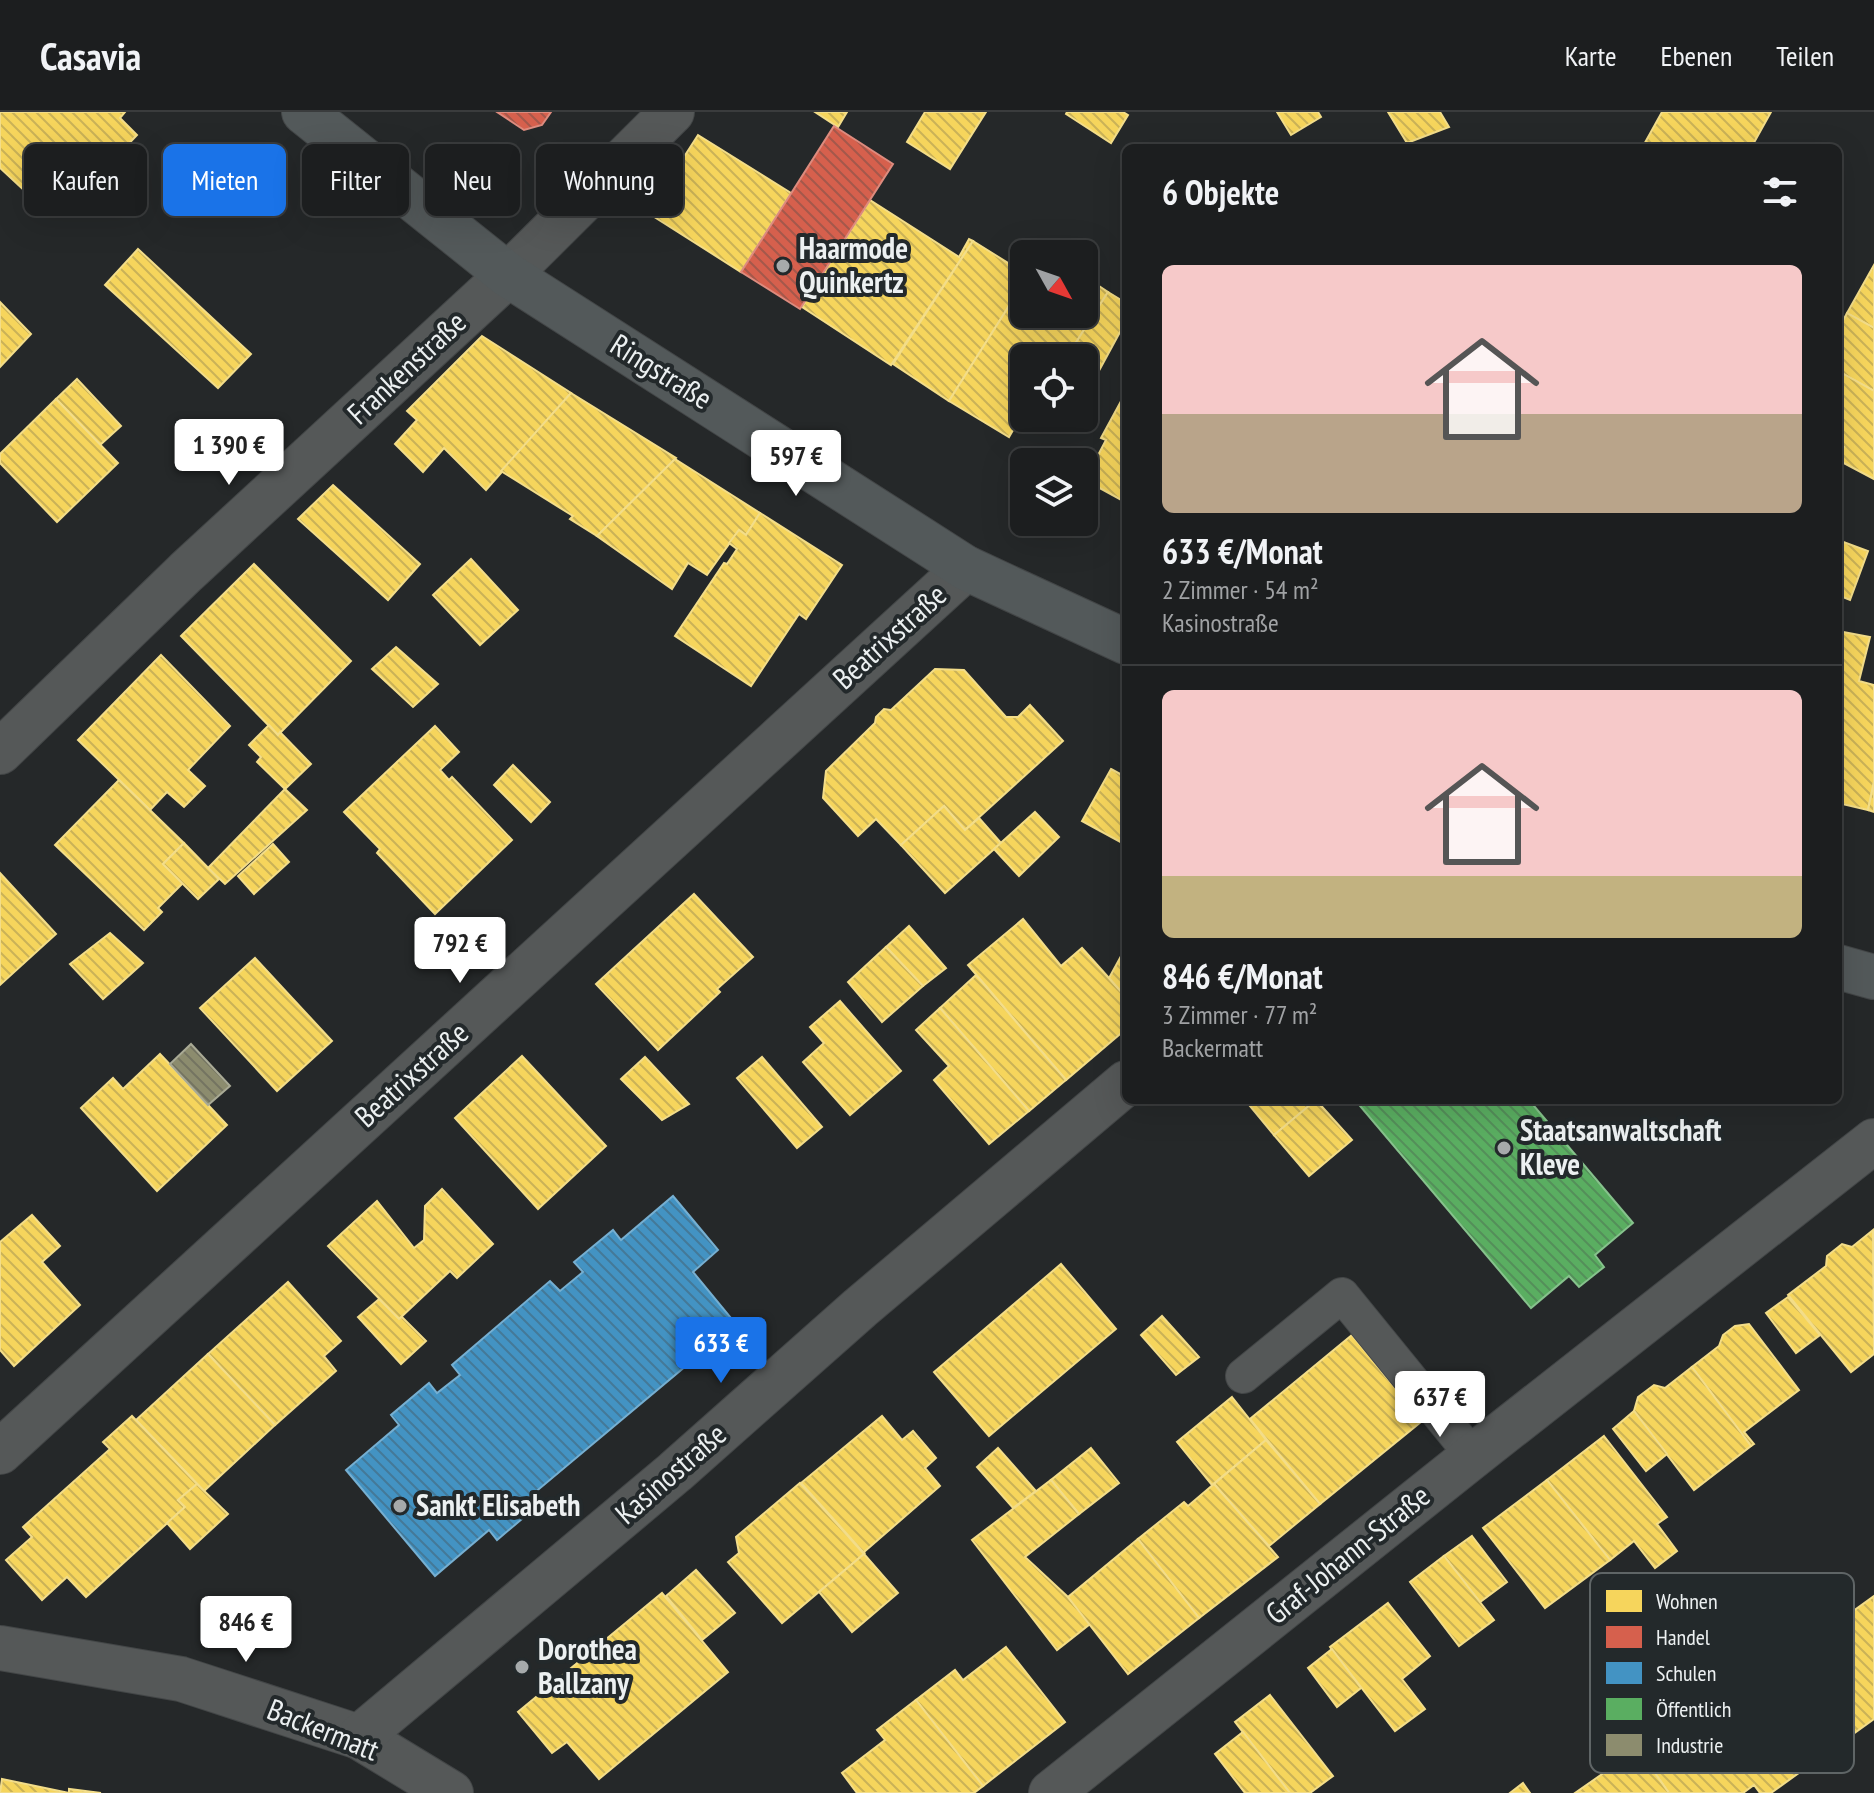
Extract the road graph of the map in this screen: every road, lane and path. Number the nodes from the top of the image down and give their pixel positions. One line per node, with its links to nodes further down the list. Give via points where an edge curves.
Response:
1 (304, 112): 3 (main road, Ringstraße)
2 (672, 112): 3 (street, Frankenstraße)
3 (508, 275): 4 (main road, Ringstraße); 6 (street, Frankenstraße)
4 (966, 568): 5 (main road, Ringstraße); 12 (street, Beatrixstraße)
5 (1122, 640)
6 (0, 752)
7 (1842, 968): 8 (main road)
8 (1874, 977)
9 (1122, 1086): 15 (street, Kasinostraße)
10 (1874, 1141): 13 (street, Graf-Johann-Straße)
11 (1243, 1376): 13 (lane, via 1342,1295)
12 (0, 1452)
13 (1473, 1456): 17 (street, Graf-Johann-Straße)
14 (0, 1648): 15 (street, Backermatt, via 181,1679)
15 (359, 1737): 16 (street, Backermatt)
16 (451, 1793)
17 (1051, 1793)

